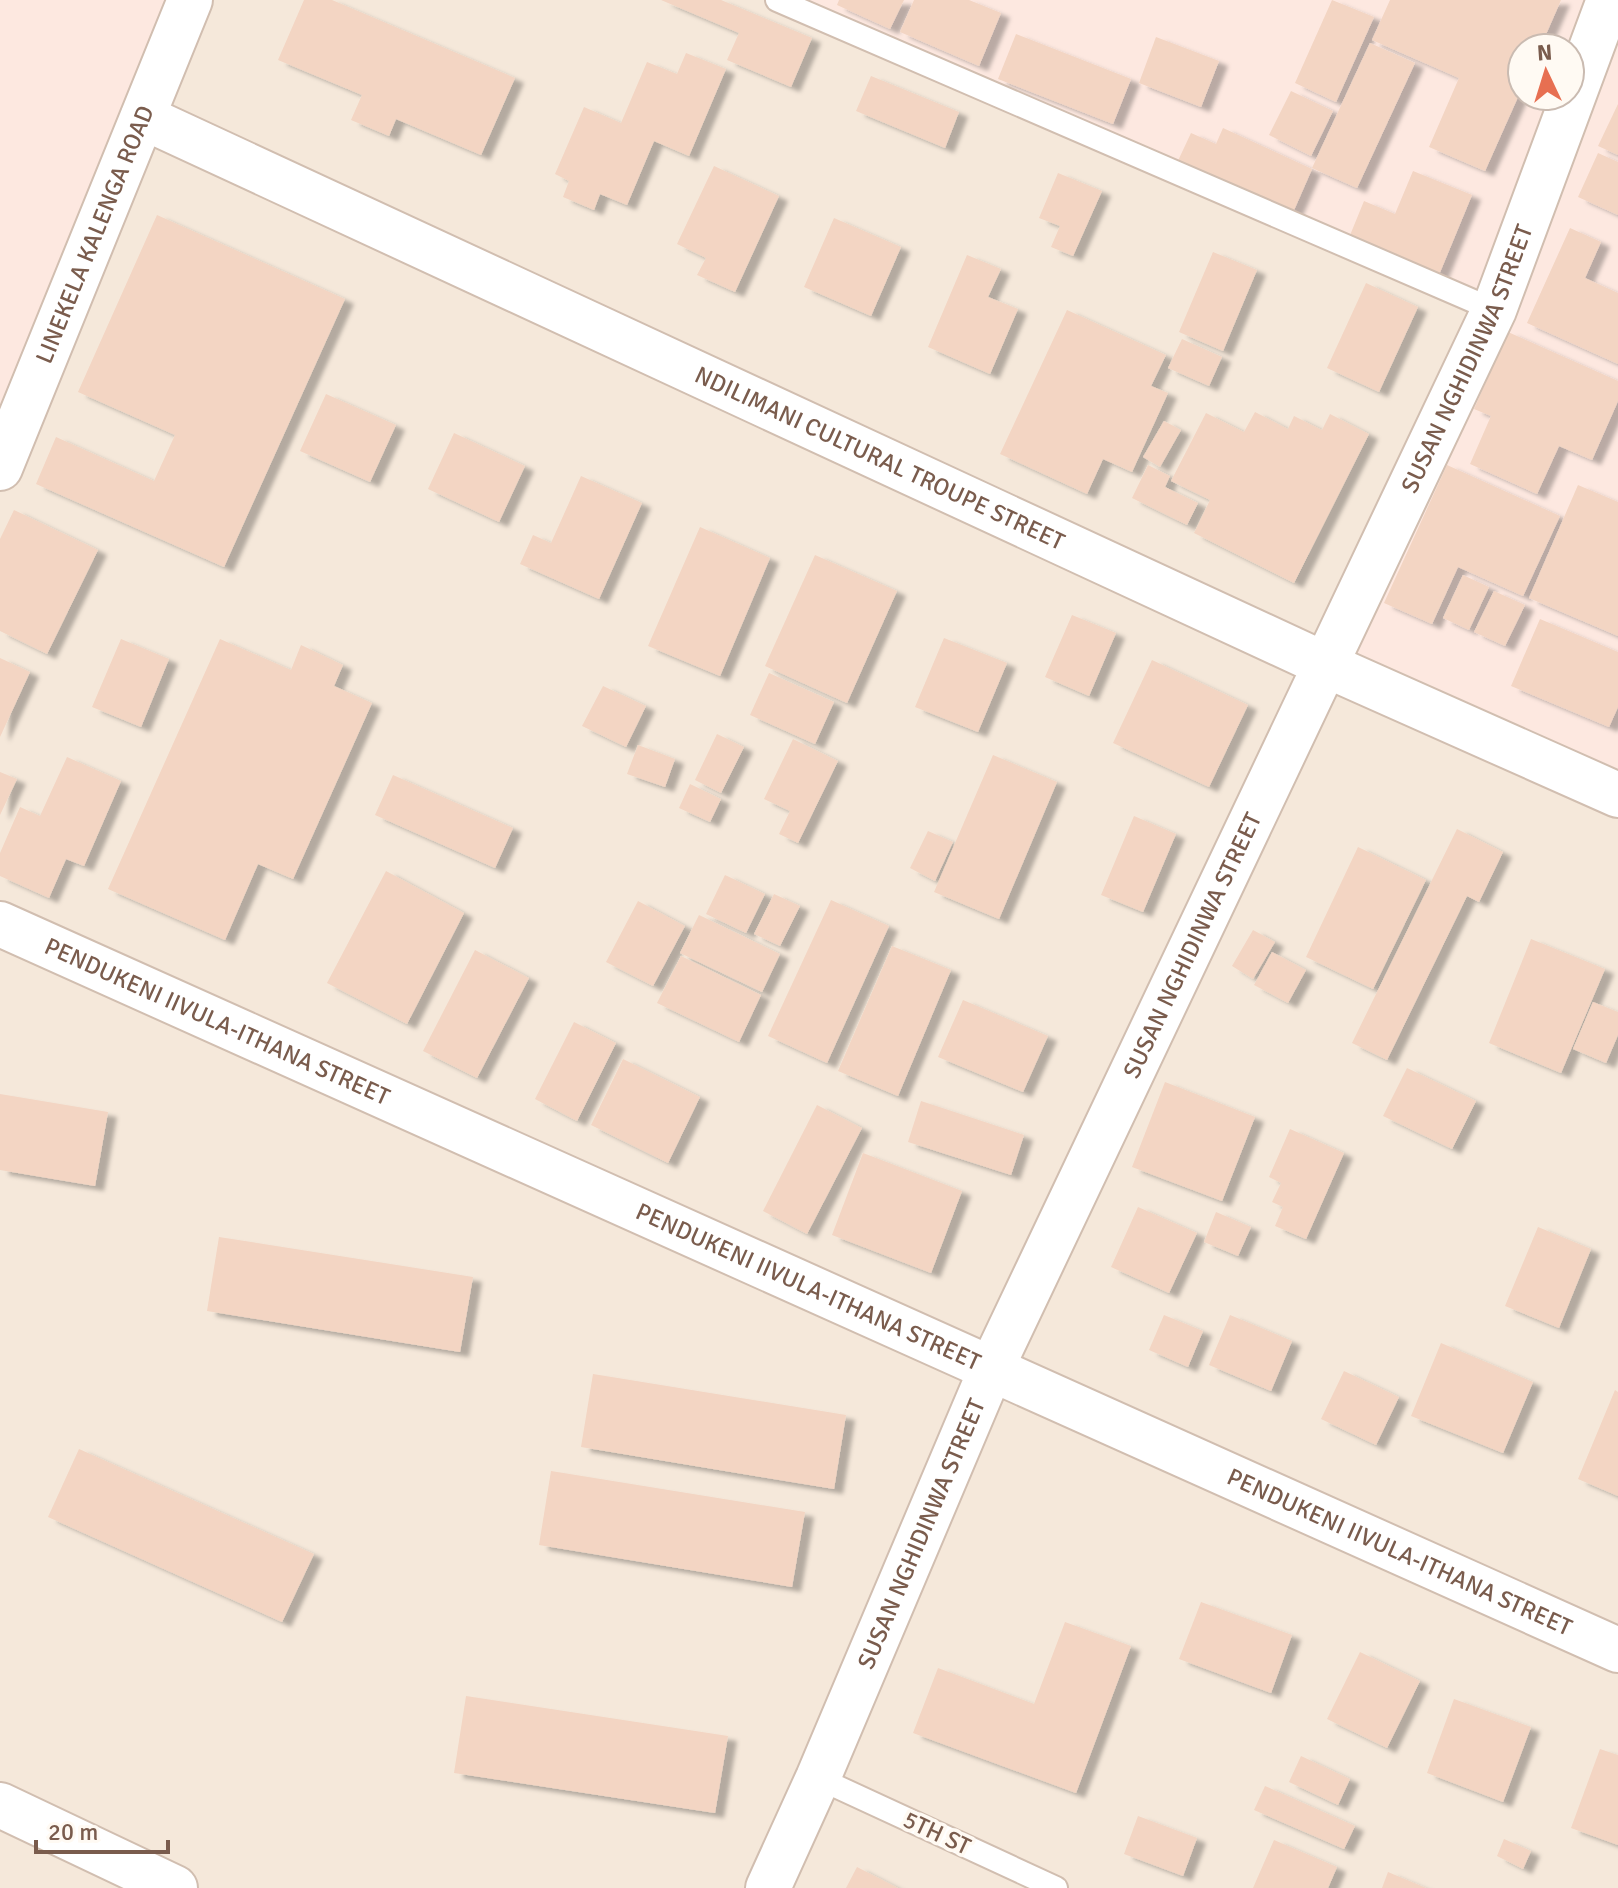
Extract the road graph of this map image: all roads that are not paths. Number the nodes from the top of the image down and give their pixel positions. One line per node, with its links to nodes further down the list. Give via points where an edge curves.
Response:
1 (190, 0): 4 (street, LINEKELA KALENGA ROAD)
2 (777, 0): 5 (lane)
3 (1609, 0): 5 (street, SUSAN NGHIDINWA STREET)
4 (143, 117): 6 (street, LINEKELA KALENGA ROAD); 7 (street, NDILIMANI CULTURAL TROUPE STREET)
5 (1494, 310): 7 (street, SUSAN NGHIDINWA STREET)
6 (0, 468)
7 (1326, 665): 8 (street, NDILIMANI CULTURAL TROUPE STREET); 10 (street, SUSAN NGHIDINWA STREET)
8 (1618, 795)
9 (0, 924): 10 (street, PENDUKENI IIVULA-ITHANA STREET)
10 (992, 1367): 11 (street, PENDUKENI IIVULA-ITHANA STREET); 12 (street, SUSAN NGHIDINWA STREET)
11 (1618, 1650)
12 (818, 1778): 15 (street, SUSAN NGHIDINWA STREET); 16 (lane, 5TH ST)
13 (0, 1805): 14 (street)
14 (175, 1888)
15 (768, 1888)
16 (1056, 1888)

